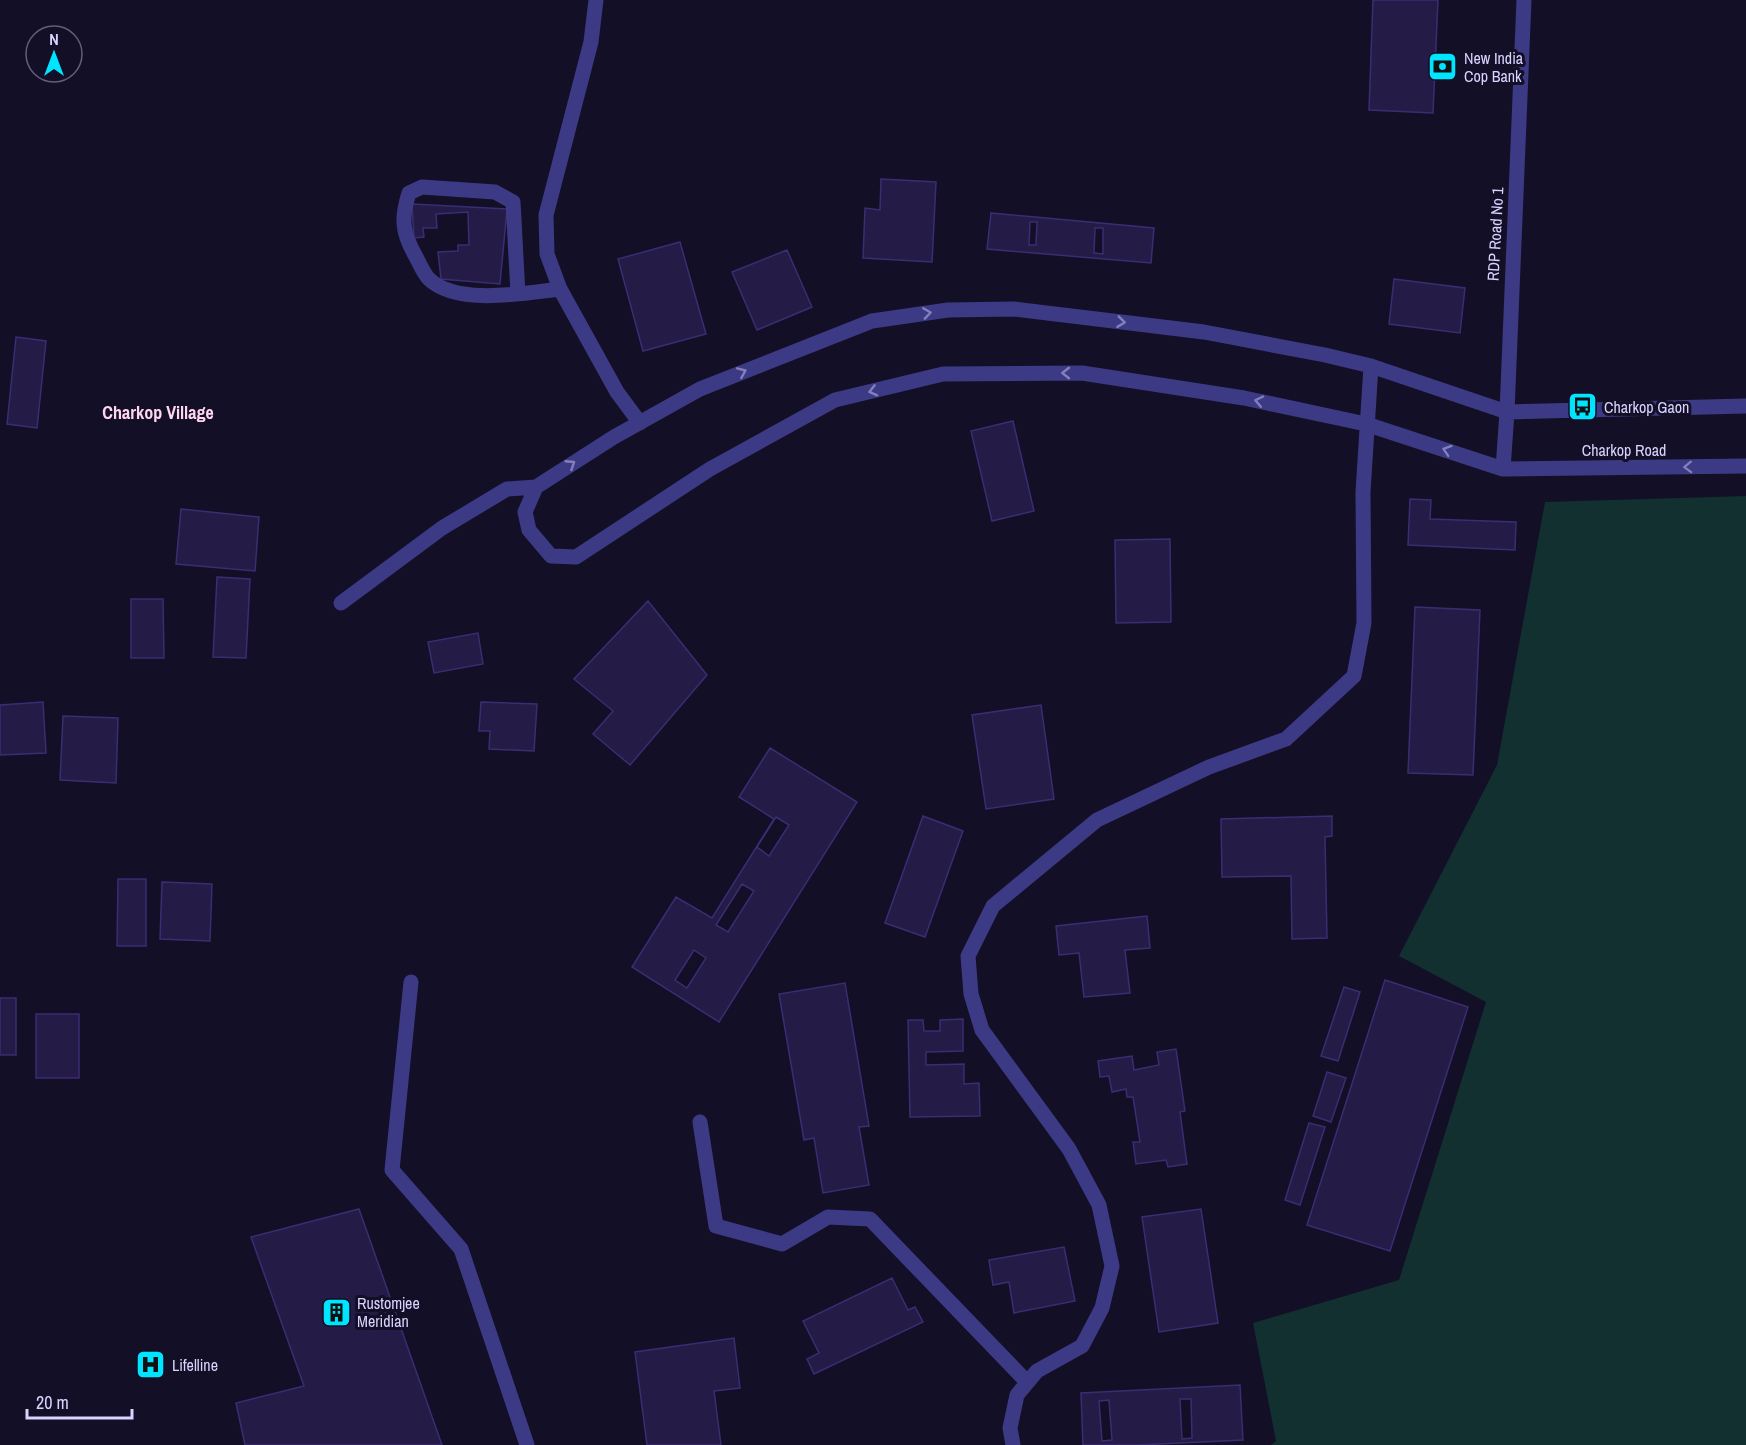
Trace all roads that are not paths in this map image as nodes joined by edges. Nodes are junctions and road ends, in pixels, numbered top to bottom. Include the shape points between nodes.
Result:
1 (596, 0) edge
2 (1524, 0) edge
3 (560, 289) junction
4 (518, 294) junction
5 (1371, 366) junction
6 (1746, 406) edge
7 (1507, 412) junction
8 (640, 423) junction
9 (1366, 424) junction
10 (1746, 466) edge
11 (1503, 469) junction
12 (536, 487) junction
13 (341, 603) dead end
14 (411, 982) dead end
15 (699, 1122) dead end
16 (1028, 1382) junction
17 (527, 1445) edge
18 (1013, 1445) edge

1 - 3 street via 591,42 546,215 547,254
2 - 7 street, RDP Road No 1
3 - 4 street
3 - 8 street via 616,392
4 - 4 street via 469,295 446,289 428,278 407,240 403,211 409,193 422,187 495,192 513,202
5 - 7 street
8 -> 5 street via 699,389 872,321 948,310 1014,309 1204,332
5 - 9 street
6 - 7 street
7 - 11 street, RDP Road No 1
12 -> 8 street
11 -> 9 street, Charkop Road
9 -> 12 street, Charkop Road via 1244,398 1082,373 944,374 835,400 710,469 576,557 551,556 529,530 525,512
9 - 16 street via 1364,623 1354,676 1286,739 1209,767 1097,820 993,906 968,956 971,994 982,1030 1069,1149 1100,1205 1112,1266 1102,1308 1082,1346 1037,1371
10 -> 11 street, Charkop Road
12 - 13 street via 507,489 442,528
14 - 17 street via 392,1170 461,1249
15 - 16 street via 716,1226 782,1244 828,1217 870,1219
16 - 18 street via 1017,1395 1010,1428

